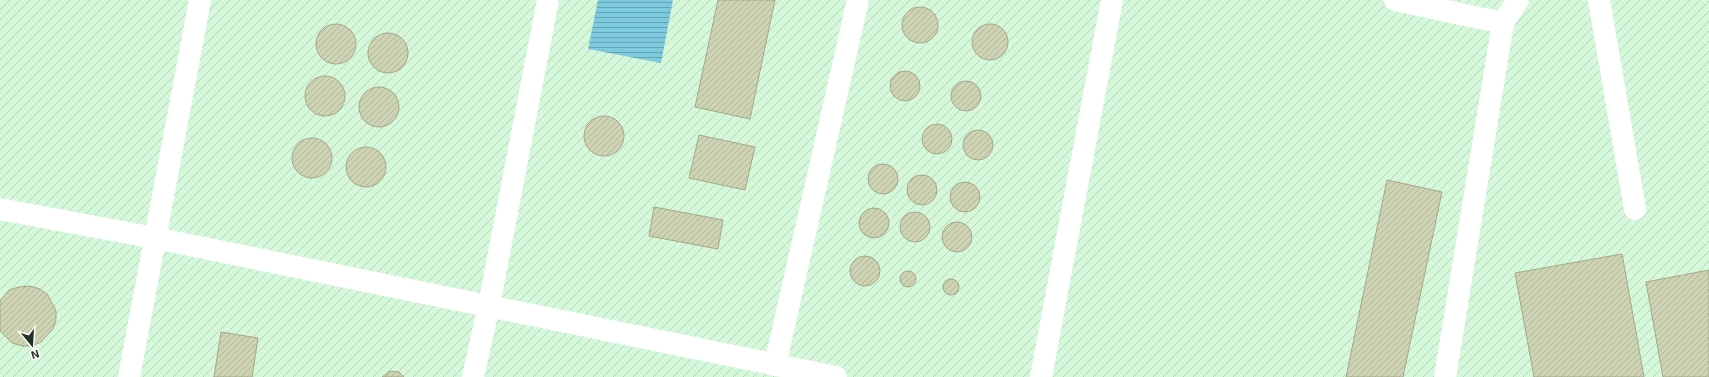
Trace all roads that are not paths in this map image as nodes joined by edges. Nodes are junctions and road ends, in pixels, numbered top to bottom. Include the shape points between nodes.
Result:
1 (200, 0) edge
2 (548, 0) edge
3 (858, 0) edge
4 (1112, 0) edge
5 (1395, 0) edge
6 (1518, 0) edge
7 (1599, 0) edge
8 (1503, 23) junction
9 (0, 209) edge
10 (1634, 210) dead end
11 (155, 238) junction
12 (489, 305) junction
13 (775, 365) junction
14 (129, 377) edge
15 (473, 377) edge
16 (836, 377) edge
17 (1041, 377) edge
18 (1445, 377) edge

1 - 11 lane
2 - 12 lane
3 - 13 lane
4 - 17 lane
5 - 8 lane
6 - 8 lane
7 - 10 lane
8 - 18 lane
9 - 11 lane
11 - 12 lane
11 - 14 lane
12 - 13 lane
12 - 15 lane
13 - 16 lane

